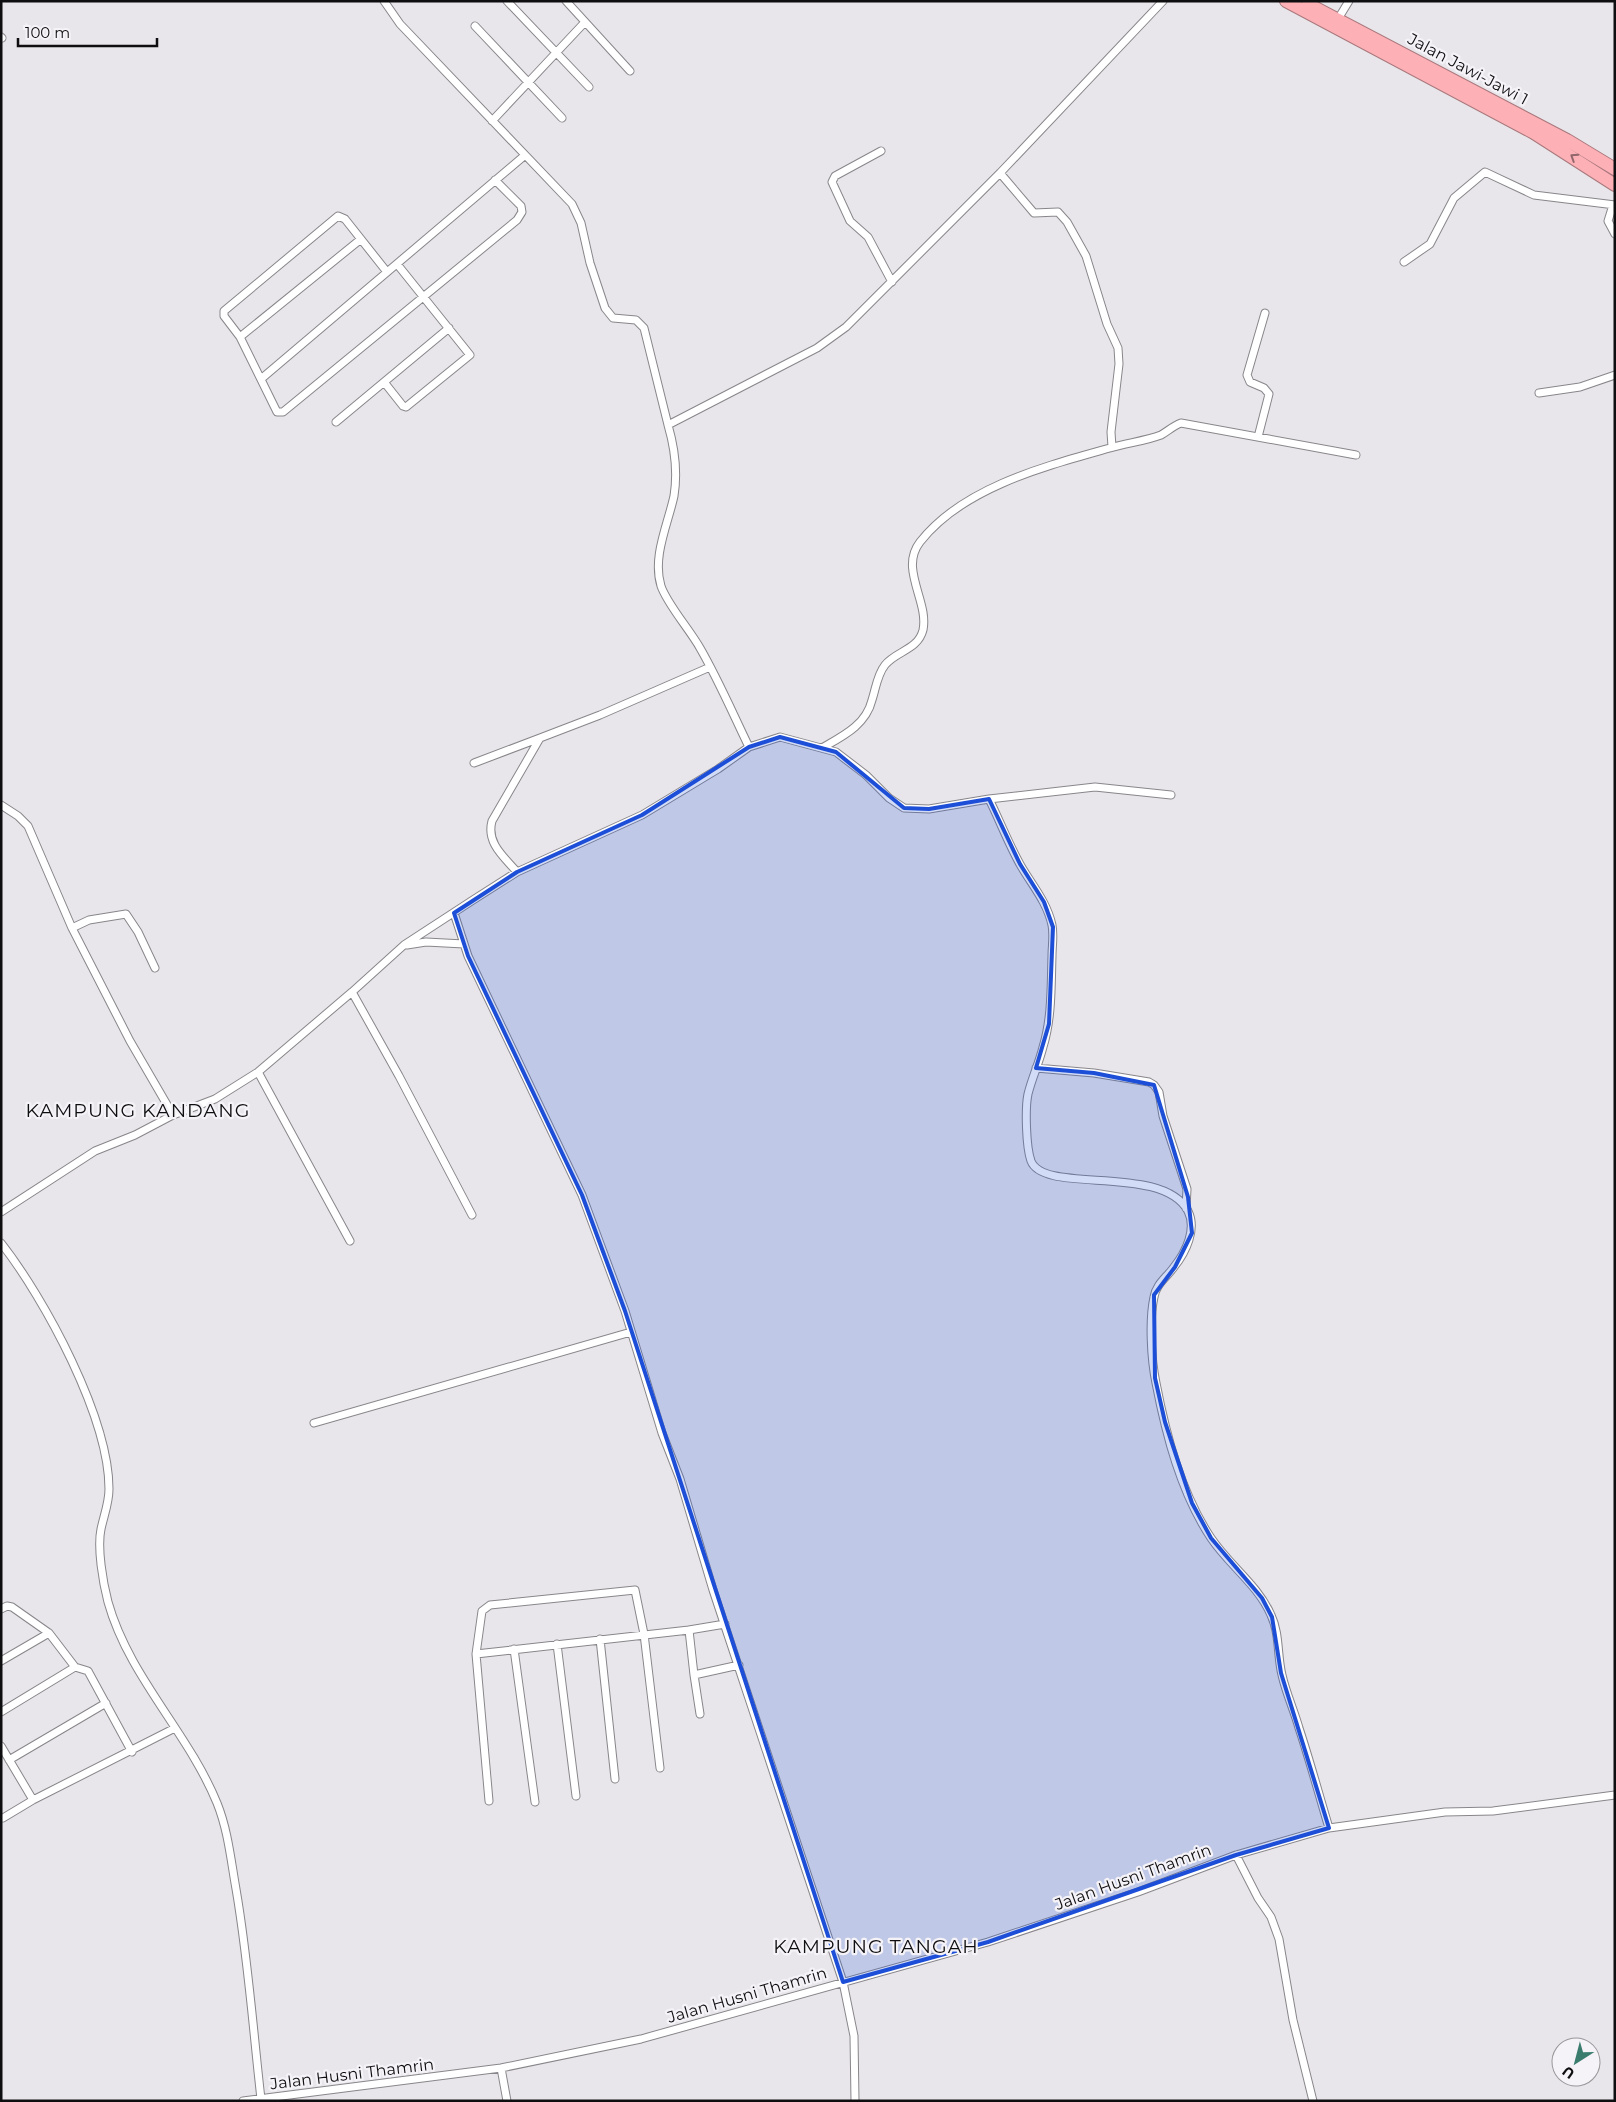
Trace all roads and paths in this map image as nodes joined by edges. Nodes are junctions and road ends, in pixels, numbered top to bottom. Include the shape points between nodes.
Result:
1 (384, 1) edge
2 (507, 1) edge
3 (566, 1) edge
4 (1163, 1) edge
5 (1286, 1) edge
6 (1304, 1) edge
7 (1349, 1) edge
8 (1338, 19) junction
9 (585, 22) junction
10 (475, 26) dead end
11 (1371, 41) junction
12 (555, 52) junction
13 (630, 71) dead end
14 (527, 83) junction
15 (589, 87) dead end
16 (562, 118) dead end
17 (492, 121) junction
18 (881, 151) dead end
19 (524, 156) junction
20 (1615, 168) edge
21 (1000, 173) junction
22 (495, 180) junction
23 (1615, 185) edge
24 (1614, 205) edge
25 (1615, 234) edge
26 (361, 239) junction
27 (1404, 262) dead end
28 (397, 264) junction
29 (387, 272) junction
30 (892, 282) junction
31 (424, 297) junction
32 (1265, 313) dead end
33 (449, 328) junction
34 (240, 337) junction
35 (1615, 375) edge
36 (261, 379) junction
37 (384, 382) junction
38 (1539, 393) dead end
39 (336, 422) dead end
40 (668, 425) junction
41 (1258, 437) junction
42 (1112, 447) junction
43 (1356, 455) dead end
44 (710, 667) junction
45 (540, 738) junction
46 (749, 747) junction
47 (822, 748) junction
48 (474, 763) dead end
49 (1171, 795) dead end
50 (989, 799) junction
51 (1, 805) edge
52 (518, 872) junction
53 (454, 913) junction
54 (72, 928) junction
55 (464, 944) junction
56 (404, 945) junction
57 (155, 968) dead end
58 (352, 992) junction
59 (1036, 1068) junction
60 (258, 1072) junction
61 (173, 1115) junction
62 (1186, 1208) junction
63 (1, 1212) edge
64 (472, 1215) dead end
65 (350, 1241) dead end
66 (1, 1244) edge
67 (631, 1332) junction
68 (314, 1423) dead end
69 (1, 1609) edge
70 (725, 1624) junction
71 (690, 1630) junction
72 (49, 1633) junction
73 (644, 1634) junction
74 (600, 1639) junction
75 (558, 1644) junction
76 (514, 1649) junction
77 (476, 1654) junction
78 (1, 1661) edge
79 (739, 1665) junction
80 (76, 1667) junction
81 (694, 1675) junction
82 (106, 1702) junction
83 (1, 1712) edge
84 (700, 1714) dead end
85 (175, 1728) junction
86 (1, 1746) edge
87 (132, 1752) junction
88 (9, 1760) junction
89 (660, 1768) dead end
90 (616, 1779) dead end
91 (1615, 1794) edge
92 (576, 1796) dead end
93 (32, 1800) junction
94 (489, 1801) dead end
95 (535, 1802) dead end
96 (3, 1818) dead end
97 (1329, 1828) junction
98 (1236, 1855) junction
99 (842, 1982) junction
100 (501, 2068) junction
101 (261, 2099) junction
102 (243, 2101) edge
103 (507, 2101) edge
104 (855, 2101) edge
105 (1313, 2101) edge

1 - 17 street via 400,24
2 - 12 street
3 - 9 street
4 - 21 street
5 - 11 highway
6 - 8 highway, Jalan Jawi-Jawi 1
7 - 8 street
8 - 11 highway, Jalan Jawi-Jawi 1
9 - 12 street
9 - 13 street
10 - 14 street
11 - 20 highway, Jalan Jawi-Jawi 1 via 1567,140
23 -> 11 highway via 1534,133
12 - 14 street
12 - 15 street
14 - 16 street
14 - 17 street
17 - 19 street
18 - 30 street via 835,176 832,182 850,221 868,238
19 - 22 street
19 - 40 street via 578,212 594,278 608,314 618,320 636,320 644,328
21 - 30 street
21 - 42 street via 1034,212 1052,211 1062,216 1086,256 1119,356
22 - 28 street
22 - 31 street via 522,212 517,220
24 - 25 street via 1608,221
24 - 27 street via 1534,195 1485,172 1454,198 1430,244
26 - 29 street
26 - 34 street
26 - 34 street via 342,217 335,217 224,311 224,316
28 - 29 street
28 - 31 street
29 - 36 street
30 - 40 street via 846,327 817,348
31 - 33 street
31 - 36 street via 282,412 276,410
32 - 41 street via 1247,378 1269,394
33 - 37 street
33 - 37 street via 469,357 406,407
34 - 36 street
35 - 38 street via 1580,388
37 - 39 street
40 - 44 street via 676,469 674,495 662,542 661,586
41 - 42 street via 1180,423 1162,434
41 - 43 street
42 - 47 street via 1036,469 1002,483 938,524 920,543 912,560 923,621 919,639 883,667 863,720 852,731
44 - 45 street
44 - 46 street
45 - 48 street
45 - 52 street via 490,828 493,843
46 - 47 street via 780,737
46 - 52 street via 642,815
47 - 50 street via 836,752 904,808 929,809
49 - 50 street via 1095,787
50 - 59 street via 1020,864 1044,902 1052,927 1048,1024
51 - 54 street via 28,826
52 - 53 street
53 - 55 street
53 - 56 street
54 - 57 street via 89,920 126,914
54 - 61 street
55 - 56 street via 426,942
55 - 67 street via 582,1195
56 - 58 street
58 - 60 street
58 - 64 street
59 - 62 street via 1094,1073 1154,1085 1159,1092 1163,1116 1188,1189
59 - 62 street via 1027,1098 1032,1163 1042,1172 1062,1178 1149,1186 1175,1197
60 - 61 street via 215,1099
60 - 65 street
61 - 63 street via 95,1151
62 - 97 street via 1193,1224 1192,1233 1175,1267 1160,1282 1154,1295 1152,1337 1155,1378 1163,1413 1176,1463 1192,1503 1211,1538 1262,1598 1272,1617 1278,1638 1281,1673
66 - 85 street via 15,1260 44,1308 96,1421 108,1470 107,1508 101,1531 102,1574 108,1603 131,1659
67 - 68 street
67 - 70 street
69 - 72 street via 14,1608
70 - 71 street
70 - 79 street
71 - 73 street
71 - 81 street
72 - 78 street
72 - 80 street
73 - 74 street
73 - 77 street via 638,1593 634,1590 490,1605 482,1611
73 - 89 street
74 - 75 street
74 - 90 street
75 - 76 street
75 - 92 street
76 - 77 street
76 - 95 street
77 - 94 street
79 - 81 street
79 - 99 street
80 - 82 street via 88,1671
80 - 83 street
81 - 84 street
82 - 87 street
82 - 88 street
85 - 87 street
85 - 101 street via 198,1764 223,1823 241,1916
86 - 88 street
87 - 93 street
88 - 93 street
91 - 97 street, Jalan Husni Thamrin
93 - 96 street
97 - 98 street, Jalan Husni Thamrin
98 - 99 street, Jalan Husni Thamrin via 988,1942
98 - 105 street via 1271,1916 1279,1939 1293,2020
99 - 100 street, Jalan Husni Thamrin via 641,2039
99 - 104 street via 854,2036
100 - 101 street, Jalan Husni Thamrin
100 - 103 street
101 - 102 street, Jalan Husni Thamrin

